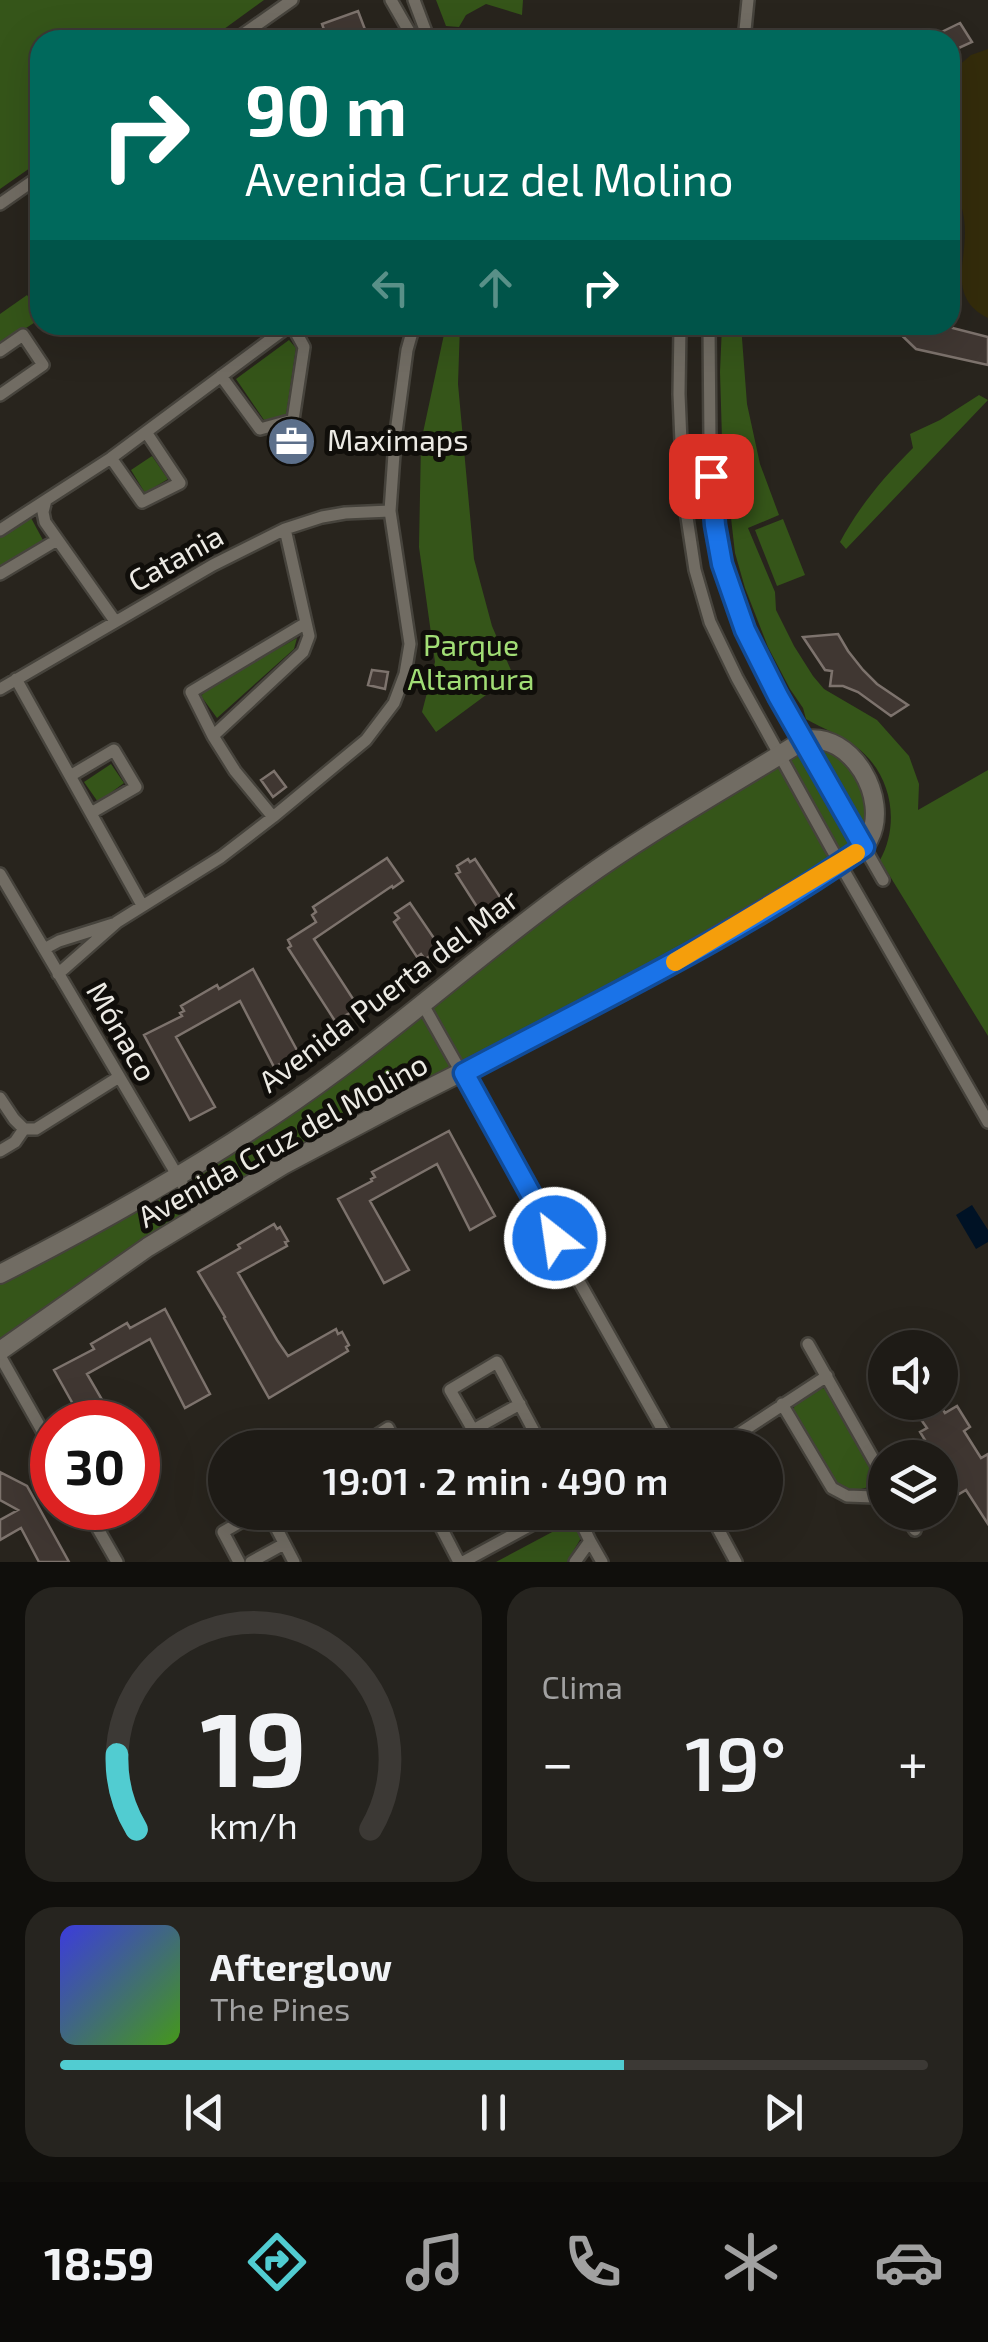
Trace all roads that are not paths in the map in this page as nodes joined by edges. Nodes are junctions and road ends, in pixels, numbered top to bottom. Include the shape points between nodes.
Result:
1 (292, 0) edge
2 (391, 0) edge
3 (414, 0) edge
4 (748, 0) edge
5 (249, 30) edge
6 (408, 30) edge
7 (426, 30) edge
8 (745, 30) edge
9 (30, 183) edge
10 (0, 204) edge
11 (276, 335) edge
12 (296, 335) edge
13 (411, 335) edge
14 (680, 335) edge
15 (709, 335) edge
16 (0, 352) edge
17 (220, 376) junction
18 (0, 395) edge
19 (146, 432) junction
20 (111, 458) junction
21 (46, 500) junction
22 (390, 511) junction
23 (715, 525) junction
24 (688, 527) junction
25 (284, 529) junction
26 (0, 530) edge
27 (58, 540) junction
28 (0, 574) edge
29 (116, 621) junction
30 (306, 623) junction
31 (16, 680) junction
32 (0, 689) edge
33 (214, 736) junction
34 (804, 740) junction
35 (780, 755) junction
36 (70, 776) junction
37 (91, 813) junction
38 (274, 816) junction
39 (864, 847) junction
40 (840, 864) junction
41 (0, 874) edge
42 (883, 880) dead end
43 (142, 905) junction
44 (117, 922) junction
45 (44, 948) junction
46 (58, 974) junction
47 (422, 1003) junction
48 (464, 1073) junction
49 (119, 1077) junction
50 (0, 1098) edge
51 (988, 1122) edge
52 (24, 1129) junction
53 (0, 1151) edge
54 (177, 1176) junction
55 (200, 1214) junction
56 (0, 1274) edge
57 (808, 1344) dead end
58 (0, 1353) edge
59 (827, 1376) junction
60 (520, 1404) junction
61 (782, 1404) junction
62 (30, 1408) edge
63 (534, 1430) edge
64 (663, 1430) edge
65 (744, 1430) edge
66 (868, 1452) edge
67 (868, 1497) edge
68 (98, 1530) edge
69 (226, 1530) edge
70 (277, 1530) edge
71 (443, 1530) edge
72 (521, 1530) edge
73 (585, 1530) edge
74 (719, 1530) edge
75 (590, 1541) junction
76 (284, 1544) junction
77 (116, 1562) edge
78 (239, 1562) edge
79 (250, 1562) edge
80 (294, 1562) edge
81 (461, 1562) edge
82 (575, 1562) edge
83 (602, 1562) edge
84 (736, 1562) edge

1 - 5 street
2 - 6 street
3 - 7 street
4 - 8 street
9 - 10 street
11 - 17 street
12 - 17 street via 304,347 292,420 260,429
13 - 22 street
14 - 24 street
15 - 23 street
16 - 18 street via 23,335 43,365
17 - 19 street
19 - 20 street
19 - 20 street via 180,483 142,502
20 - 21 street
21 - 26 street
21 - 27 street via 45,522
22 - 25 street, Catania via 344,512
22 - 38 street via 410,644 400,689 366,740
23 - 24 street
23 - 34 street via 745,630
24 - 35 street via 710,622
25 - 29 street, Catania
25 - 30 street
27 - 28 street
27 - 29 street
29 - 31 street, Catania
30 - 33 street via 303,652
30 - 33 street via 191,692
31 - 32 street, Catania
31 - 36 street
33 - 38 street
34 - 35 street, Avenida Puerta del Mar
34 - 39 street
34 - 39 street via 834,744 867,778 875,813
35 - 40 street
35 - 47 street, Avenida Puerta del Mar via 605,863
36 - 37 street
36 - 37 street via 114,750 136,786
37 - 43 street
38 - 43 street
39 - 40 street, Avenida Cruz del Molino
39 - 42 street
40 - 48 street, Avenida Cruz del Molino via 654,974
40 - 51 street
41 - 45 street, Mónaco
43 - 44 street
44 - 45 street
44 - 46 street
45 - 46 street, Mónaco
46 - 49 street, Mónaco
47 - 48 street
47 - 54 street, Avenida Puerta del Mar via 308,1091
48 - 55 street, Avenida Cruz del Molino
48 - 64 street
49 - 52 street via 36,1129
49 - 54 street, Mónaco
50 - 52 street
52 - 53 street
54 - 55 street, Mónaco
54 - 56 street, Avenida Puerta del Mar
55 - 58 street, Avenida Cruz del Molino
57 - 59 street
58 - 62 street
59 - 61 street
59 - 66 street
60 - 60 street via 497,1362 450,1390 473,1430
60 - 63 street
61 - 65 street
61 - 67 street via 832,1488
68 - 77 street
69 - 78 street
70 - 76 street
71 - 81 street
72 - 81 street
73 - 75 street
74 - 84 street
75 - 82 street
75 - 83 street
76 - 79 street
76 - 80 street

